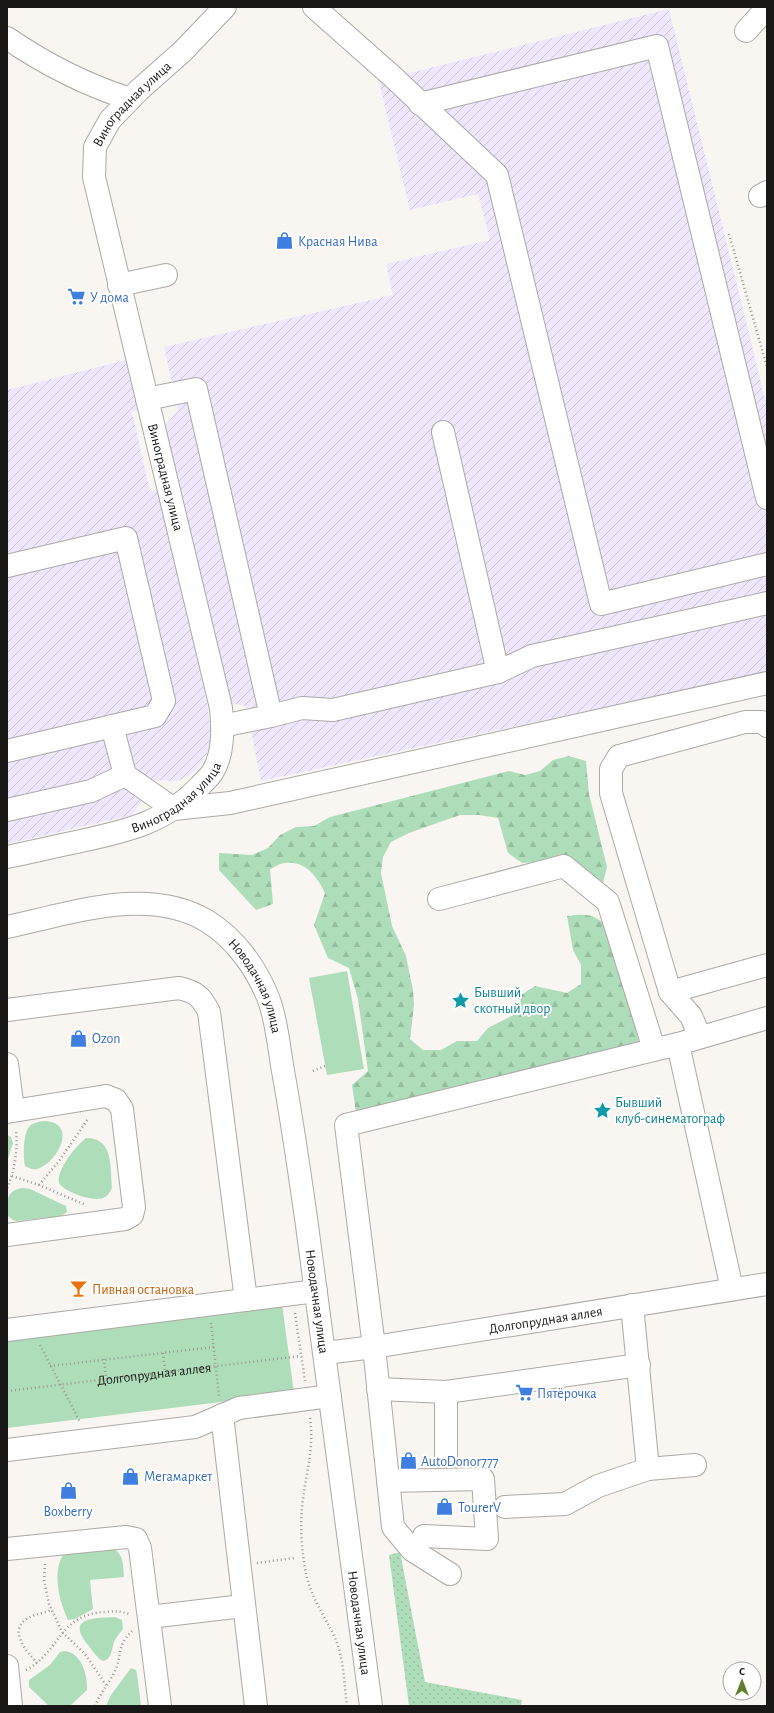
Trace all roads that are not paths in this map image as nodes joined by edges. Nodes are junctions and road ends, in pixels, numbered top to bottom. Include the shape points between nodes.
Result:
1 (226, 7) edge
2 (314, 7) edge
3 (767, 8) edge
4 (746, 31) dead end
5 (7, 38) edge
6 (130, 99) junction
7 (420, 104) junction
8 (166, 275) dead end
9 (119, 285) junction
10 (147, 399) junction
11 (443, 432) dead end
12 (767, 498) edge
13 (767, 564) edge
14 (7, 566) edge
15 (767, 603) edge
16 (498, 672) junction
17 (767, 683) edge
18 (271, 716) junction
19 (112, 726) junction
20 (222, 726) junction
21 (767, 726) edge
22 (7, 751) edge
23 (126, 774) junction
24 (174, 809) junction
25 (7, 810) edge
26 (7, 857) edge
27 (439, 899) dead end
28 (7, 927) edge
29 (767, 965) edge
30 (670, 992) junction
31 (7, 1010) edge
32 (767, 1018) edge
33 (700, 1037) junction
34 (678, 1044) junction
35 (654, 1049) junction
36 (7, 1064) edge
37 (10, 1111) edge
38 (7, 1235) edge
39 (767, 1284) edge
40 (732, 1289) junction
41 (316, 1291) junction
42 (246, 1300) junction
43 (632, 1305) junction
44 (7, 1330) edge
45 (374, 1347) junction
46 (325, 1353) junction
47 (639, 1365) junction
48 (378, 1389) junction
49 (446, 1392) junction
50 (330, 1396) junction
51 (221, 1409) junction
52 (7, 1450) edge
53 (446, 1456) dead end
54 (695, 1465) dead end
55 (648, 1469) junction
56 (388, 1482) junction
57 (505, 1506) dead end
58 (424, 1536) dead end
59 (7, 1549) edge
60 (450, 1574) dead end
61 (243, 1606) junction
62 (144, 1617) junction
63 (7, 1670) edge
64 (12, 1706) edge
65 (160, 1706) edge
66 (256, 1706) edge
67 (371, 1706) edge

1 - 6 street, Виноградная улица via 183,51
2 - 7 street
3 - 4 street
5 - 6 street via 36,58 79,80
6 - 9 street, Виноградная улица via 110,120 95,147 94,177
7 - 12 street via 657,46
7 - 13 street via 497,175 601,604
8 - 9 street
9 - 10 street, Виноградная улица
10 - 18 street via 196,388
10 - 20 street, Виноградная улица via 221,708
11 - 16 street
14 - 19 street via 126,538 164,701 155,716
15 - 16 street via 532,656
16 - 18 street via 333,710 302,708
17 - 24 street via 230,803
18 - 20 street
19 - 22 street
19 - 23 street
20 - 24 street, Виноградная улица via 221,751 212,772
21 - 30 street via 762,722 745,722 619,756 611,769 611,793
23 - 24 street
23 - 25 street via 91,791
24 - 26 street, Виноградная улица via 121,832
27 - 35 street via 564,866 608,902
28 - 41 street, Новодачная улица via 102,907 134,903 162,905 185,911 207,921 246,956 261,980 270,1004 294,1132
29 - 30 street
30 - 33 street via 691,1016
31 - 42 street via 179,988 192,991 203,999 209,1012
32 - 33 street
33 - 34 street
34 - 35 street
34 - 40 street
35 - 45 street via 346,1125
36 - 37 street
37 - 38 street via 106,1096 116,1100 122,1109 134,1207 132,1215 125,1219
39 - 40 street, Долгопрудная аллея
40 - 43 street, Долгопрудная аллея
41 - 42 street
41 - 46 street, Новодачная улица
42 - 44 street
43 - 45 street, Долгопрудная аллея
43 - 47 street
45 - 46 street, Долгопрудная аллея
45 - 48 street
46 - 50 street, Новодачная улица
47 - 49 street
47 - 55 street
48 - 49 street
48 - 56 street
49 - 53 street
50 - 51 street
50 - 67 street, Новодачная улица
51 - 52 street via 195,1427
51 - 61 street
54 - 55 street
55 - 57 street via 598,1486 565,1504
56 - 58 street via 483,1479 486,1539
56 - 60 street via 393,1526 412,1550
59 - 62 street via 126,1537 136,1539 140,1548
61 - 62 street
61 - 66 street
62 - 65 street
63 - 64 street

